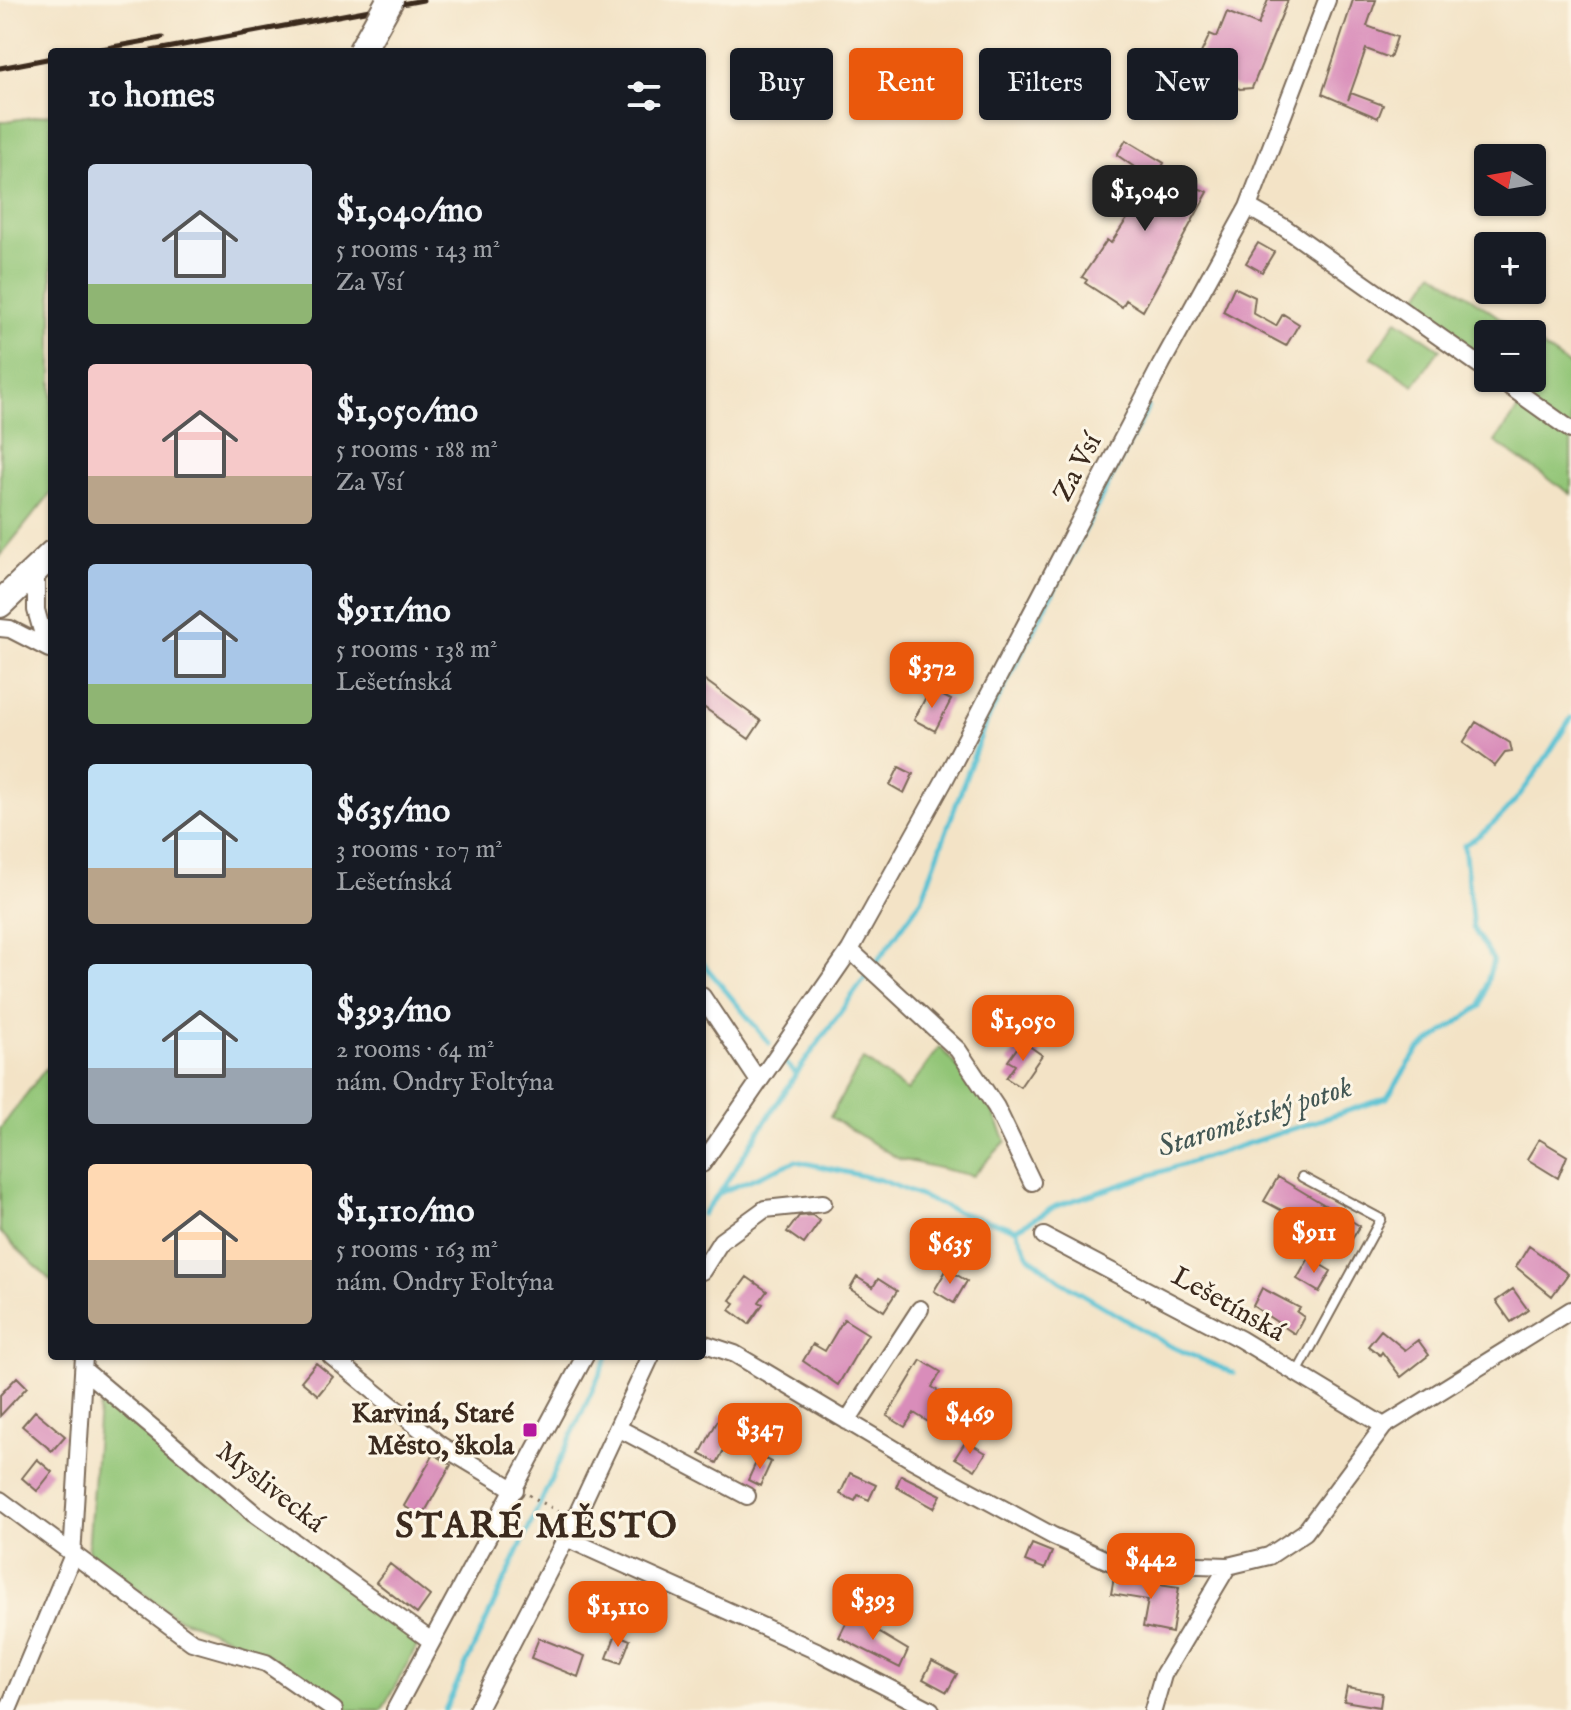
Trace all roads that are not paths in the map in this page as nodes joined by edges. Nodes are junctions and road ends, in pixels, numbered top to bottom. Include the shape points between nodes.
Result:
1 (390, 0) edge
2 (1327, 0) edge
3 (363, 48) edge
4 (1248, 207) junction
5 (1474, 361) edge
6 (1518, 392) edge
7 (1571, 430) edge
8 (44, 562) edge
9 (0, 604) edge
10 (0, 628) edge
11 (48, 646) edge
12 (48, 649) edge
13 (850, 950) junction
14 (706, 1002) edge
15 (758, 1080) junction
16 (706, 1158) edge
17 (1302, 1177) dead end
18 (1032, 1182) dead end
19 (823, 1203) dead end
20 (1044, 1236) dead end
21 (706, 1265) edge
22 (920, 1309) dead end
23 (1571, 1310) edge
24 (706, 1344) edge
25 (336, 1360) edge
26 (583, 1360) edge
27 (649, 1360) edge
28 (84, 1363) edge
29 (1296, 1373) junction
30 (847, 1421) junction
31 (1384, 1426) junction
32 (618, 1428) junction
33 (515, 1490) junction
34 (747, 1496) dead end
35 (0, 1500) edge
36 (566, 1538) junction
37 (72, 1557) junction
38 (1228, 1566) junction
39 (430, 1640) junction
40 (8, 1710) edge
41 (334, 1710) edge
42 (395, 1710) edge
43 (477, 1710) edge
44 (931, 1710) edge
45 (1153, 1710) edge

1 - 3 main road, bridge
2 - 4 street, Za Vsí
4 - 5 street
4 - 13 street, Za Vsí
6 - 7 street
8 - 9 main road
8 - 11 street via 36,610
10 - 12 street
13 - 15 street, Za Vsí
13 - 18 street via 958,1050 996,1107
14 - 15 street
15 - 16 street, Za Vsí
17 - 29 lane via 1381,1219
19 - 21 street via 765,1209 721,1241
20 - 29 street, Lešetínská
22 - 30 street
23 - 31 street
24 - 30 street via 735,1354
25 - 33 street via 440,1445
26 - 33 street
27 - 32 street
28 - 37 street, Myslivecká
28 - 39 street, Myslivecká via 254,1513
29 - 31 street, Lešetínská
30 - 38 street via 1053,1536 1111,1562
31 - 38 street via 1305,1532 1269,1556
32 - 34 street
32 - 36 street
33 - 39 street
35 - 37 street
36 - 43 street
36 - 44 street via 819,1652
37 - 40 street, Myslivecká
37 - 41 street via 192,1642 266,1663
38 - 45 street via 1163,1675
39 - 42 street

